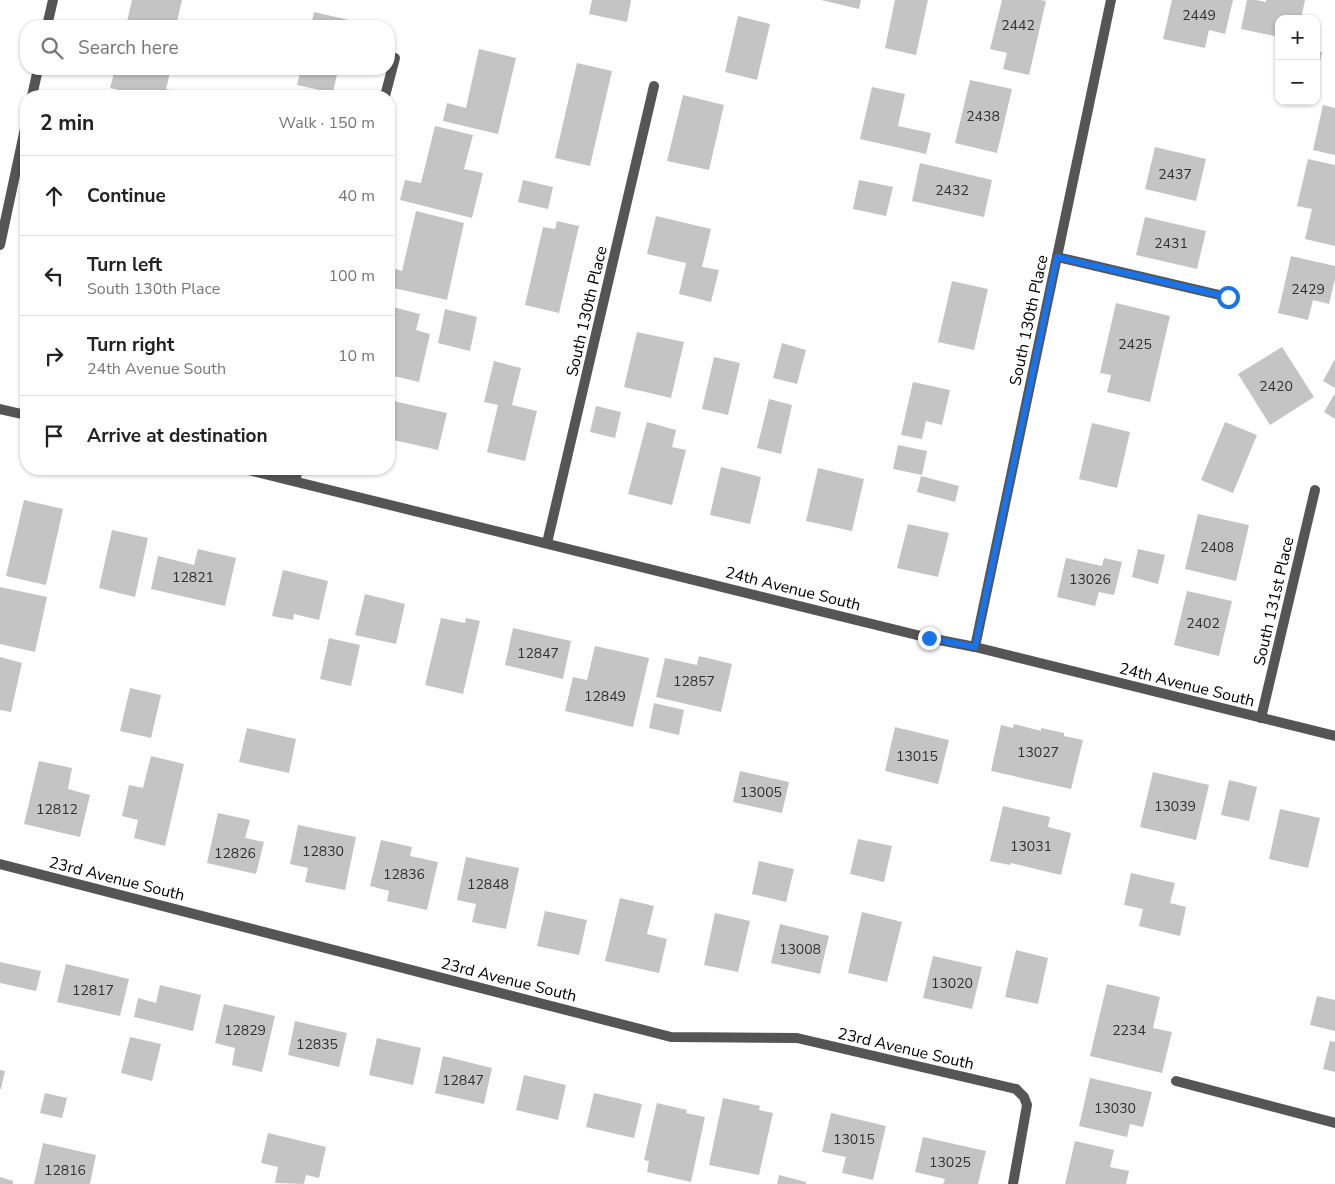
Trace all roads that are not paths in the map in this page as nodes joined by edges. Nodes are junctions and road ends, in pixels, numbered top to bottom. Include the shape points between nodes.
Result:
1 (53, 0) edge
2 (1111, 0) edge
3 (48, 20) edge
4 (37, 75) edge
5 (390, 75) edge
6 (654, 86) dead end
7 (33, 90) edge
8 (387, 90) edge
9 (20, 152) edge
10 (0, 246) edge
11 (1057, 257) junction
12 (1228, 297) dead end
13 (0, 409) edge
14 (20, 414) edge
15 (270, 475) edge
16 (296, 475) edge
17 (295, 481) junction
18 (1315, 490) dead end
19 (547, 543) junction
20 (975, 647) junction
21 (1261, 718) junction
22 (1335, 736) edge
23 (0, 864) edge
24 (1176, 1081) dead end
25 (1335, 1123) edge
26 (1013, 1184) edge

1 - 3 street
2 - 11 street, South 130th Place
4 - 7 street
5 - 8 street
6 - 19 street, South 130th Place
9 - 10 street
11 - 12 street
11 - 20 street, South 130th Place
13 - 14 street
15 - 17 street, 24th Avenue South
16 - 17 street
17 - 19 street, 24th Avenue South
18 - 21 street, South 131st Place
19 - 20 street, 24th Avenue South
20 - 21 street, 24th Avenue South
21 - 22 street, 24th Avenue South
23 - 26 street, 23rd Avenue South via 671,1037 797,1038 1016,1089 1027,1105
24 - 25 street

